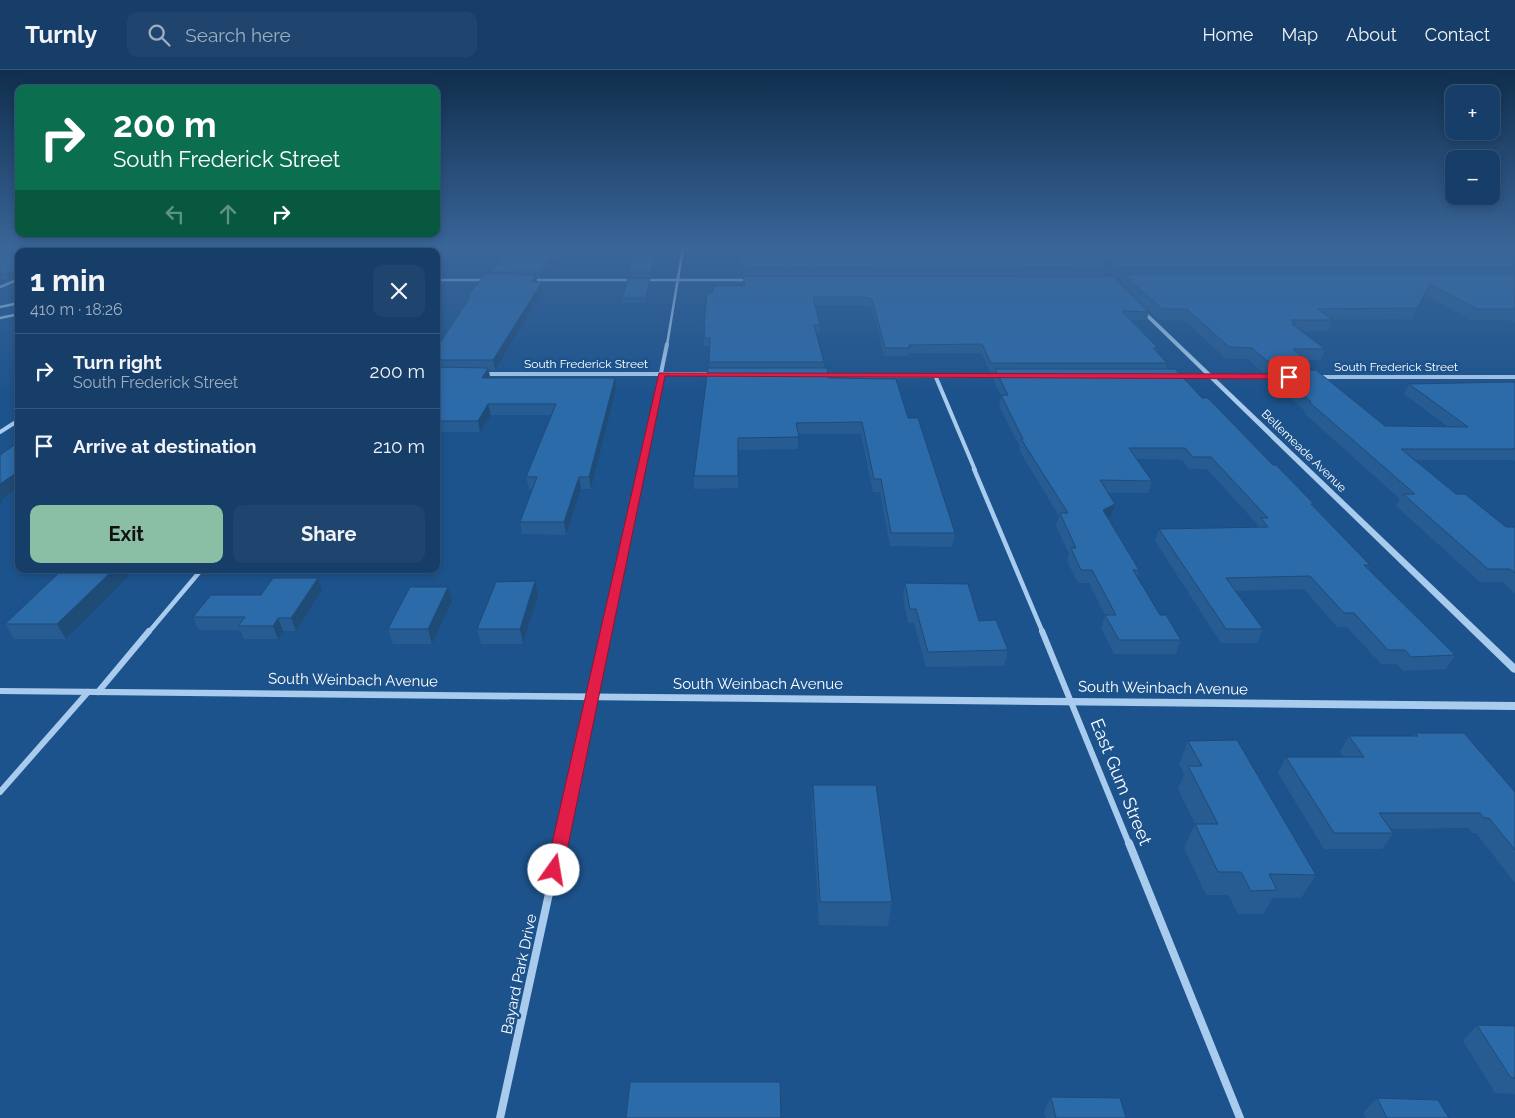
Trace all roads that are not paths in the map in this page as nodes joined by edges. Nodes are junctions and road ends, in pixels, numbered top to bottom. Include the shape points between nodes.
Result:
1 (675, 297) edge
2 (15, 304) edge
3 (1136, 305) edge
4 (0, 307) edge
5 (15, 315) edge
6 (0, 318) edge
7 (480, 374) edge
8 (662, 374) junction
9 (719, 374) edge
10 (816, 375) edge
11 (935, 375) junction
12 (1003, 376) edge
13 (1170, 376) edge
14 (1210, 376) junction
15 (1289, 377) edge
16 (1309, 377) edge
17 (1515, 377) edge
18 (15, 423) edge
19 (0, 432) edge
20 (198, 573) edge
21 (1515, 670) edge
22 (0, 691) edge
23 (93, 692) junction
24 (593, 698) junction
25 (1072, 702) junction
26 (1515, 706) edge
27 (0, 792) edge
28 (500, 1118) edge
29 (1240, 1118) edge

1 - 8 street, Bayard Park Drive
2 - 4 street
3 - 14 street, Bellemeade Avenue
5 - 6 street
7 - 8 street, South Frederick Street
8 - 9 street, South Frederick Street
8 - 24 street, Bayard Park Drive
10 - 11 street
11 - 12 street
11 - 25 street, East Gum Street
13 - 14 street
14 - 15 street
14 - 21 street, Bellemeade Avenue
16 - 17 street, South Frederick Street
18 - 19 street
20 - 23 street
22 - 23 street, South Weinbach Avenue
23 - 24 street, South Weinbach Avenue
23 - 27 street
24 - 25 street, South Weinbach Avenue
24 - 28 street, Bayard Park Drive
25 - 26 street, South Weinbach Avenue
25 - 29 street, East Gum Street

